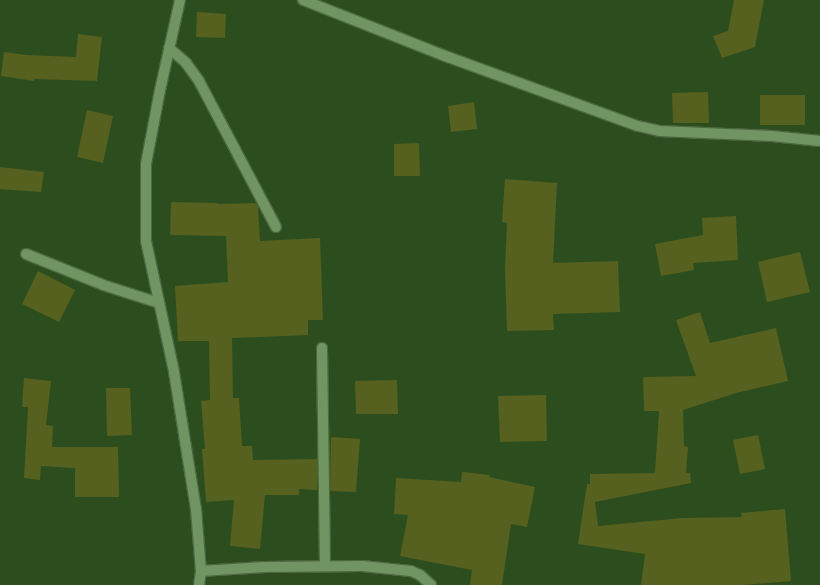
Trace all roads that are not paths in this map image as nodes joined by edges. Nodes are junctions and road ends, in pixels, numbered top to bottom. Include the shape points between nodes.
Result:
1 (180, 0) edge
2 (303, 0) edge
3 (169, 48) junction
4 (820, 141) edge
5 (276, 227) dead end
6 (26, 254) dead end
7 (159, 303) junction
8 (322, 348) dead end
9 (325, 565) junction
10 (200, 571) junction
11 (199, 585) edge
12 (431, 585) edge

1 - 3 street
2 - 4 street via 448,57 638,126 659,131 772,136
3 - 5 street via 199,81
3 - 7 street via 146,164 146,241
6 - 7 street via 103,285
7 - 10 street via 174,372 196,509
8 - 9 street
9 - 10 street
9 - 12 street via 411,571
10 - 11 street

